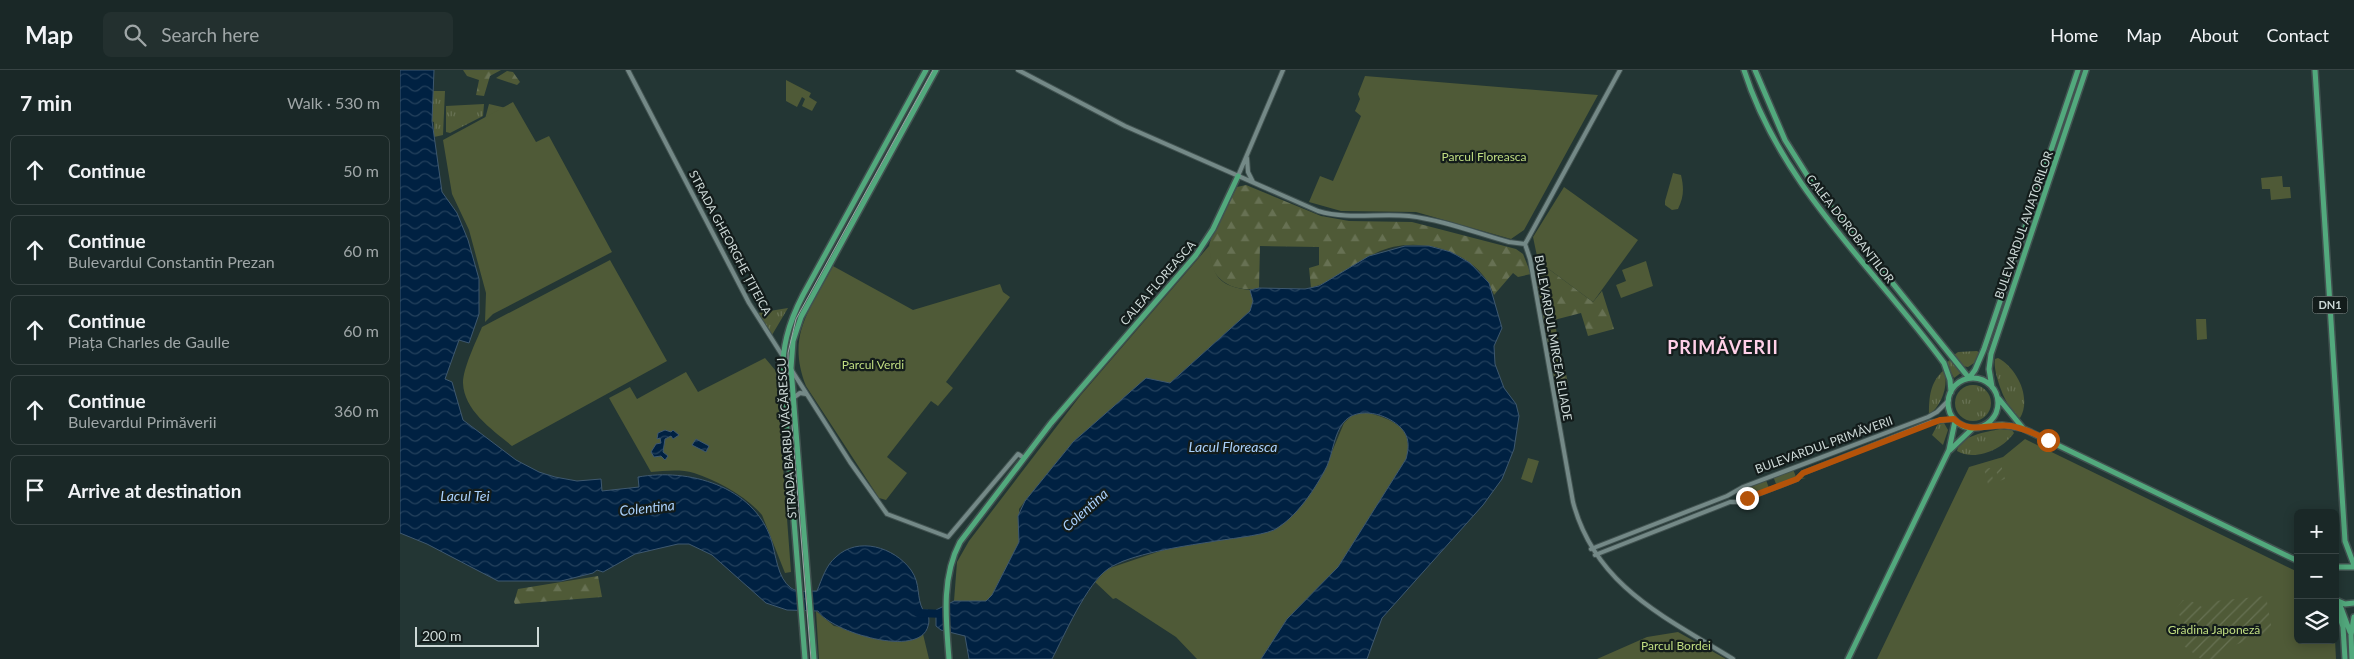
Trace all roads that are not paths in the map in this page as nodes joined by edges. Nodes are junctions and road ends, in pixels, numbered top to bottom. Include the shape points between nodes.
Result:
1 (628, 70) edge
2 (926, 70) edge
3 (936, 70) edge
4 (1018, 70) edge
5 (1283, 70) edge
6 (1620, 70) edge
7 (1744, 70) edge
8 (1755, 70) edge
9 (2078, 70) edge
10 (2086, 70) edge
11 (2315, 70) edge
12 (1247, 156) junction
13 (1238, 176) junction
14 (1254, 183) junction
15 (1524, 244) junction
16 (782, 355) junction
17 (791, 368) junction
18 (1969, 378) junction
19 (1992, 387) junction
20 (1951, 392) junction
21 (806, 394) junction
22 (793, 398) junction
23 (1998, 398) junction
24 (1949, 400) junction
25 (1955, 420) junction
26 (1985, 426) junction
27 (1973, 428) junction
28 (2022, 428) junction
29 (1949, 450) junction
30 (1015, 459) junction
31 (1023, 460) junction
32 (2346, 545) junction
33 (1591, 549) junction
34 (2354, 553) edge
35 (1595, 555) junction
36 (2294, 559) edge
37 (2354, 566) edge
38 (2343, 567) junction
39 (2339, 568) edge
40 (2339, 569) edge
41 (2339, 601) edge
42 (2354, 603) edge
43 (2339, 606) edge
44 (2339, 612) edge
45 (2354, 617) edge
46 (2351, 635) junction
47 (805, 659) edge
48 (814, 659) edge
49 (949, 659) edge
50 (1733, 659) edge
51 (1848, 659) edge
52 (2345, 659) edge
53 (2352, 659) edge

1 - 16 street, STRADA GHEORGHE ȚIȚEICA via 749,303
2 - 16 main road, STRADA BARBU VĂCĂRESCU via 798,304 788,325
3 - 17 main road, STRADA BARBU VĂCĂRESCU via 799,321
4 - 13 street, BULEVARDUL MIRCEA ELIADE via 1125,126
5 - 12 street, CALEA FLOREASCA
6 - 15 street
7 - 20 main road, CALEA DOROBANȚILOR via 1762,116 1792,172 1944,364
8 - 18 main road, CALEA DOROBANȚILOR via 1784,140 1812,183
9 - 18 main road, BULEVARDUL AVIATORILOR via 1984,349 1976,370
10 - 19 main road, BULEVARDUL AVIATORILOR via 1991,354
11 - 32 main road, DN1
12 - 13 street, CALEA FLOREASCA
12 - 14 street via 1248,172
13 - 14 street, BULEVARDUL MIRCEA ELIADE
13 - 31 main road, CALEA FLOREASCA via 1196,255
14 - 15 street, BULEVARDUL MIRCEA ELIADE via 1330,214 1414,217
15 - 33 street, BULEVARDUL MIRCEA ELIADE via 1530,259 1572,502
16 - 17 street, STRADA GHEORGHE ȚIȚEICA
16 - 47 main road, STRADA BARBU VĂCĂRESCU
17 - 21 street, STRADA GHEORGHE ȚIȚEICA
17 - 22 main road, STRADA BARBU VĂCĂRESCU
18 - 19 main road via 1984,381
18 - 20 main road
19 - 23 main road
20 - 24 main road
21 - 22 street via 800,393
21 - 30 street, STRADA GHEORGHE ȚIȚEICA via 883,510 890,516 945,537 950,536
22 - 48 main road, STRADA BARBU VĂCĂRESCU
23 - 26 main road via 1995,415
23 - 28 main road
24 - 25 main road
24 - 33 street, BULEVARDUL PRIMĂVERII via 1928,417 1743,486 1727,496
25 - 27 main road
25 - 29 main road
25 - 35 street, BULEVARDUL PRIMĂVERII via 1934,421 1803,473 1797,479
26 - 27 main road
26 - 28 main road
27 - 29 main road
28 - 36 main road
29 - 51 main road
30 - 31 street
30 - 31 street via 1018,454
31 - 49 main road, CALEA FLOREASCA via 954,553 947,605
32 - 34 main road
32 - 37 main road, DN1
33 - 35 street, BULEVARDUL MIRCEA ELIADE
35 - 50 street, BULEVARDUL MIRCEA ELIADE via 1635,597
37 - 38 main road, DN1
38 - 39 main road, DN1
38 - 40 main road, DN1
41 - 42 main road
43 - 46 main road
44 - 52 main road
45 - 46 main road
46 - 53 main road

